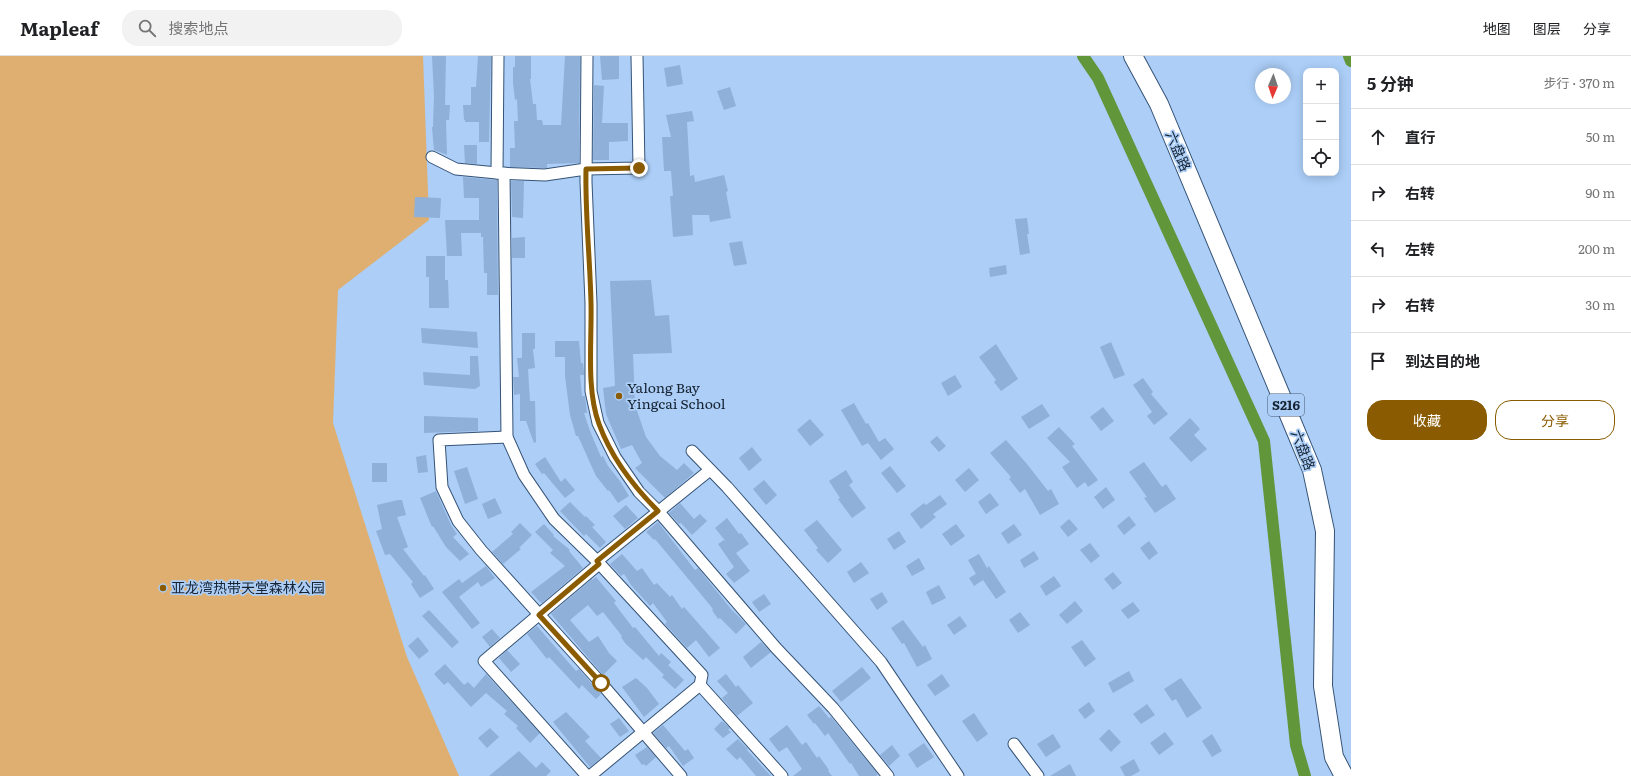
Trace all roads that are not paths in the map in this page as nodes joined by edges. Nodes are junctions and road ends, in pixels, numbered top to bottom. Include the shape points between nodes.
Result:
1 (498, 56) edge
2 (587, 56) edge
3 (637, 56) edge
4 (1133, 56) edge
5 (432, 157) dead end
6 (586, 169) junction
7 (500, 173) junction
8 (507, 437) junction
9 (692, 451) dead end
10 (710, 470) junction
11 (658, 511) junction
12 (598, 563) junction
13 (539, 615) junction
14 (700, 685) junction
15 (643, 731) junction
16 (1014, 744) dead end
17 (588, 776) edge
18 (682, 776) edge
19 (782, 776) edge
20 (888, 776) edge
21 (958, 776) edge
22 (1038, 776) edge
23 (1344, 776) edge

1 - 7 street
2 - 6 street
3 - 6 street via 639,168
4 - 23 main road, 六盘路 / S216 via 1159,104 1312,470 1325,531 1323,686 1334,757
5 - 7 street via 456,169
6 - 7 street via 545,175
6 - 11 street via 591,390 598,423 615,456 639,492
7 - 8 street
8 - 12 street via 524,475 554,519
8 - 13 street via 439,440 442,487 458,521
9 - 10 street
10 - 11 street
10 - 21 street via 881,662
11 - 12 street
11 - 20 street via 776,648 832,708
12 - 13 street
12 - 14 street via 702,675
13 - 15 street
13 - 17 street via 484,661
14 - 15 street
14 - 19 street
15 - 17 street
15 - 18 street
16 - 22 street

